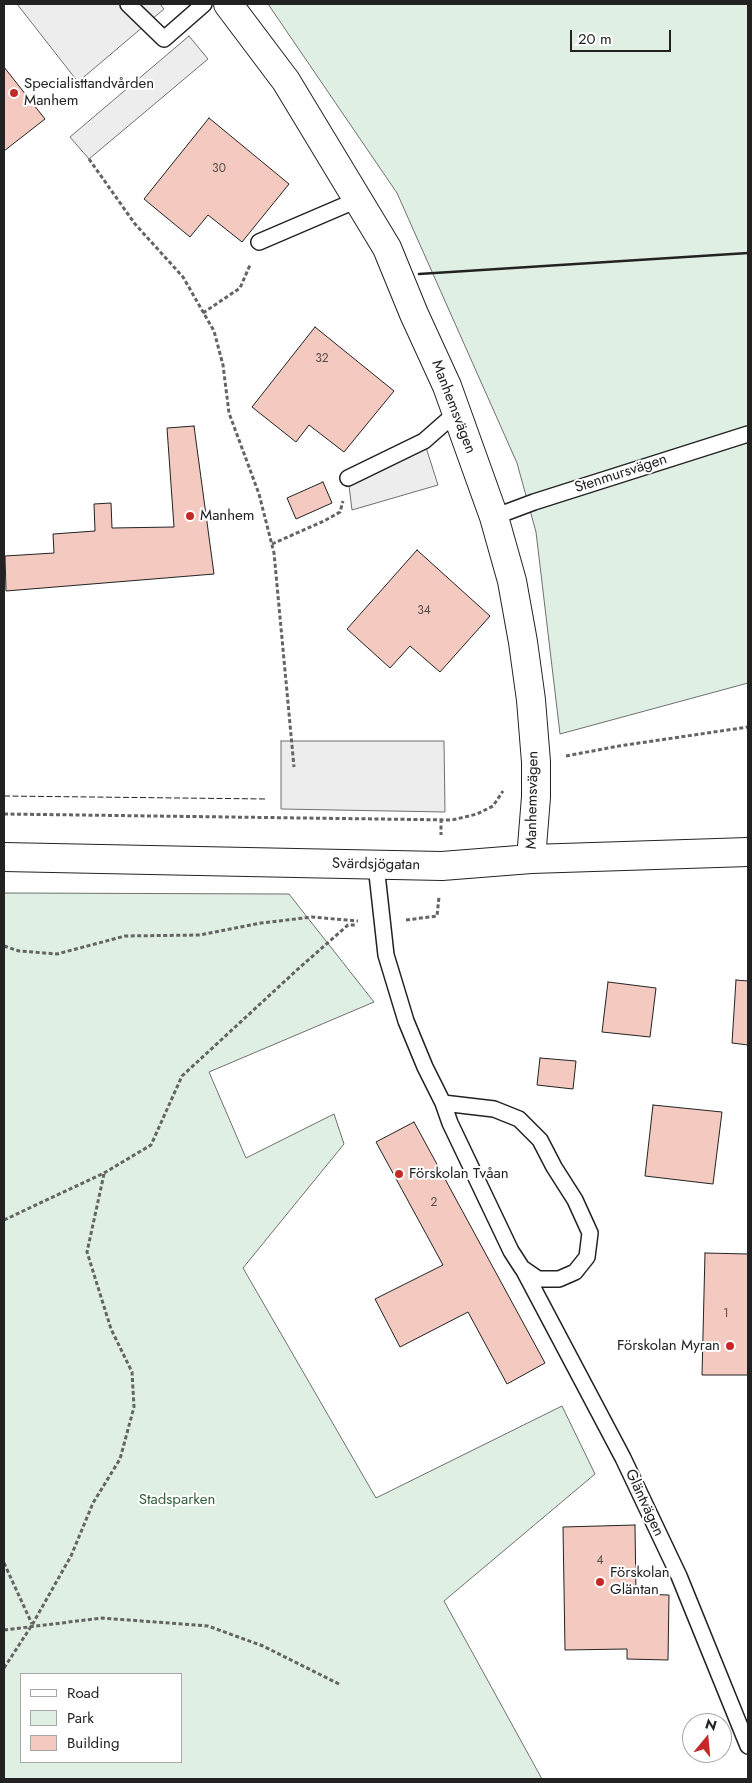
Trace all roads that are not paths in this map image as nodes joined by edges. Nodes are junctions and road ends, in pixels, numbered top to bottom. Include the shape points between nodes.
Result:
1 (128, 4) edge
2 (204, 4) edge
3 (228, 4) edge
4 (358, 200) junction
5 (259, 242) road end
6 (456, 412) junction
7 (748, 434) edge
8 (348, 478) road end
9 (494, 517) junction
10 (748, 852) edge
11 (4, 857) edge
12 (531, 859) junction
13 (376, 865) junction
14 (443, 1103) junction
15 (522, 1268) junction
16 (748, 1746) edge

1 - 2 lane via 164,39
3 - 4 street, Manhemsvägen via 286,81
4 - 5 lane
4 - 6 street, Manhemsvägen via 387,248
6 - 8 lane via 424,441
6 - 9 street, Manhemsvägen
7 - 9 lane, Stenmursvägen
9 - 12 street, Manhemsvägen via 512,581 531,700 536,762
10 - 12 street, Svärdsjögatan
11 - 13 street, Svärdsjögatan
12 - 13 street, Svärdsjögatan via 442,866
13 - 14 lane, Gläntvägen via 386,955 406,1021
14 - 15 lane, Gläntvägen
14 - 15 lane via 494,1109 519,1119 540,1140 575,1200 590,1233 587,1257 575,1272 559,1279 538,1279
15 - 16 lane, Gläntvägen via 623,1458 674,1567

